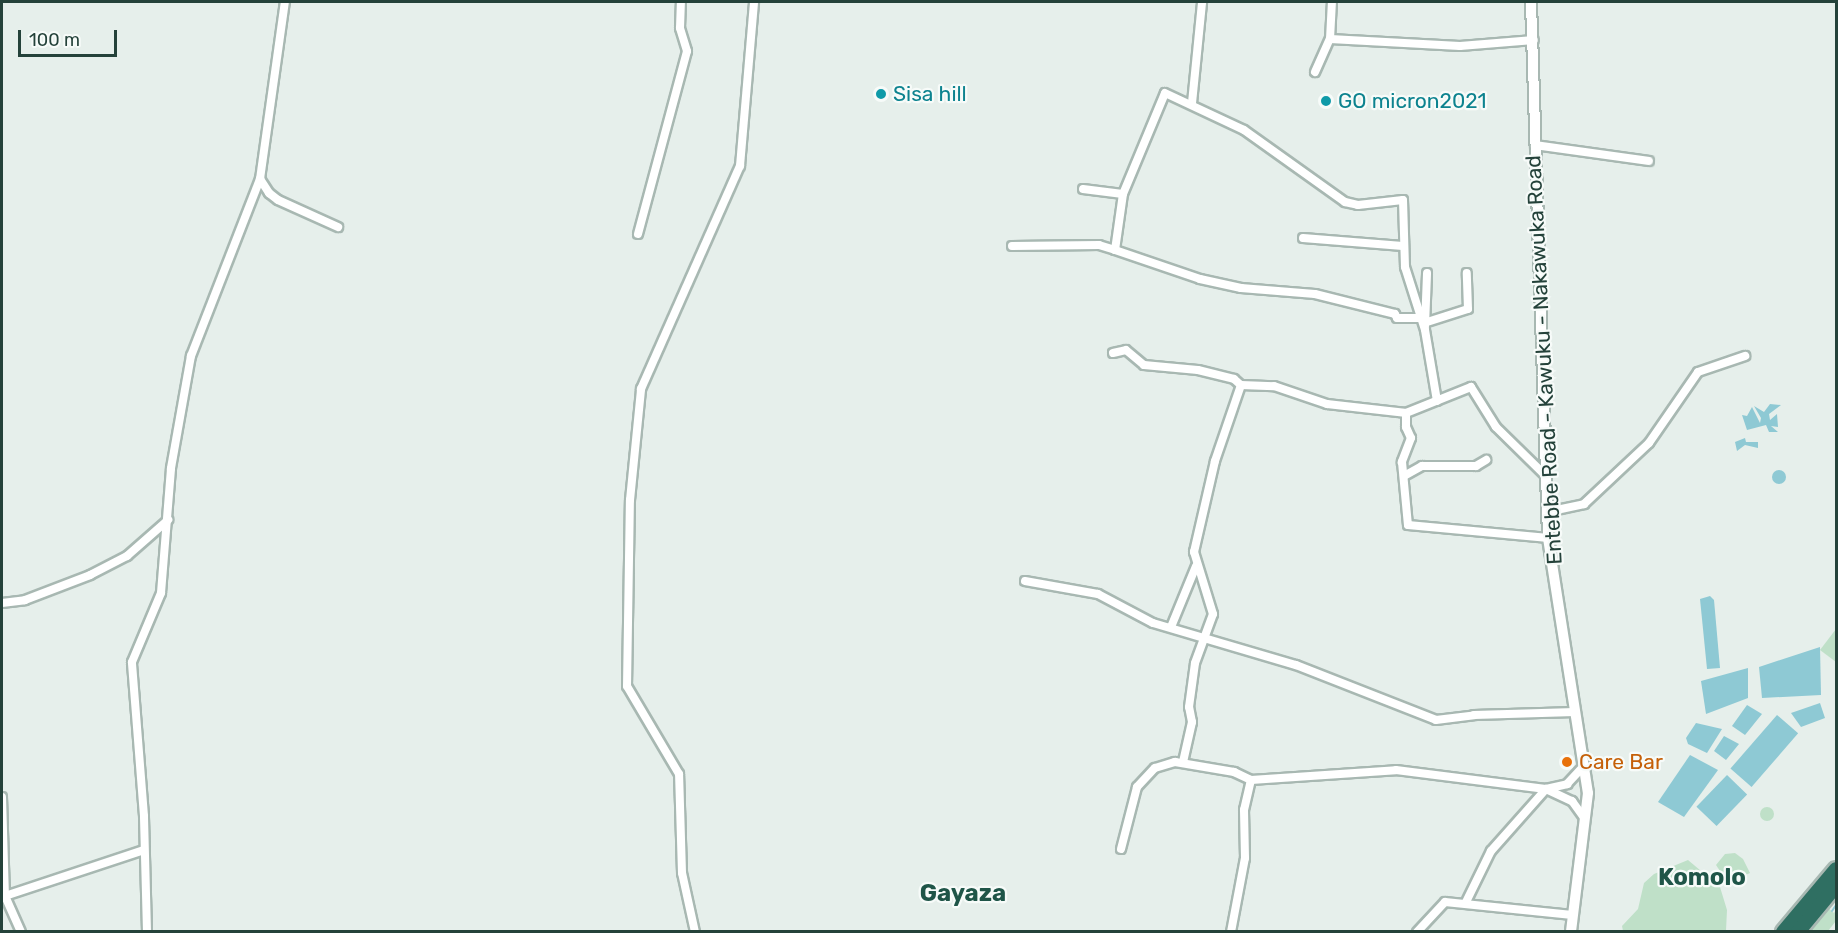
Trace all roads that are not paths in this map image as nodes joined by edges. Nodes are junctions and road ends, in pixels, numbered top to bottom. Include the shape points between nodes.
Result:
1 (285, 2) edge
2 (681, 2) edge
3 (754, 2) edge
4 (1202, 2) edge
5 (1332, 2) edge
6 (1532, 2) edge
7 (1330, 39) junction
8 (1534, 40) junction
9 (1315, 72) dead end
10 (1192, 103) junction
11 (1535, 145) junction
12 (1649, 161) dead end
13 (260, 178) junction
14 (1083, 189) dead end
15 (1124, 194) junction
16 (338, 227) dead end
17 (638, 234) dead end
18 (1303, 238) dead end
19 (1012, 246) dead end
20 (1403, 246) junction
21 (1115, 250) junction
22 (1427, 273) dead end
23 (1467, 273) dead end
24 (1423, 324) junction
25 (1113, 353) dead end
26 (1745, 356) dead end
27 (1241, 385) junction
28 (1437, 401) junction
29 (1406, 413) junction
30 (1486, 460) dead end
31 (1545, 475) junction
32 (1404, 476) junction
33 (1547, 512) junction
34 (168, 519) junction
35 (1548, 538) junction
36 (1196, 566) junction
37 (1025, 581) dead end
38 (2, 603) edge
39 (1171, 627) junction
40 (1206, 639) junction
41 (1575, 712) junction
42 (1183, 762) junction
43 (1585, 764) junction
44 (1251, 780) junction
45 (1546, 789) junction
46 (2, 797) edge
47 (1585, 819) junction
48 (1121, 849) dead end
49 (144, 850) junction
50 (1836, 869) edge
51 (1836, 886) edge
52 (5, 896) junction
53 (1466, 902) junction
54 (1572, 915) junction
55 (21, 932) edge
56 (147, 932) edge
57 (695, 932) edge
58 (1231, 932) edge
59 (1417, 932) edge
60 (1571, 932) edge
61 (1783, 932) edge
62 (1798, 932) edge

1 - 13 street
2 - 17 street via 680,28 687,51
3 - 57 street via 742,158 641,389 630,500 627,686 678,774 682,873
4 - 10 street
5 - 7 street
6 - 8 main road, Entebbe Road - Kawuku - Nakawuka Road
7 - 8 street via 1460,46
7 - 9 street
8 - 11 main road, Entebbe Road - Kawuku - Nakawuka Road
10 - 15 street via 1165,93
10 - 20 street via 1244,130 1346,202 1358,205 1403,200
11 - 12 street
11 - 31 main road, Entebbe Road - Kawuku - Nakawuka Road
13 - 16 street via 278,200
13 - 34 street via 191,356 174,445
14 - 15 street
15 - 21 street
18 - 20 street
19 - 21 street via 1099,245
20 - 24 street via 1409,288
21 - 24 street via 1200,279 1241,288 1315,294
22 - 24 street
23 - 24 street via 1468,309
24 - 28 street
25 - 27 street via 1126,350 1144,365 1198,370 1234,379
26 - 33 street via 1698,372 1649,443 1584,504
27 - 29 street via 1274,386 1327,404
27 - 36 street via 1199,523
28 - 29 street
28 - 31 street via 1474,388 1496,427
29 - 32 street via 1411,438 1402,462
30 - 32 street via 1469,467 1422,466
31 - 33 main road, Entebbe Road - Kawuku - Nakawuka Road
32 - 35 street via 1406,522 1411,527
33 - 35 main road, Entebbe Road - Kawuku - Nakawuka Road
34 - 38 street via 127,556 90,575 25,600
34 - 49 street via 161,593 131,671
35 - 41 main road, Entebbe Road - Kawuku - Nakawuka Road
36 - 39 street
36 - 40 street via 1213,611
37 - 39 street via 1092,592 1153,623
39 - 40 street
40 - 41 street via 1334,678 1436,720
40 - 42 street via 1195,663 1189,707 1192,722
41 - 43 main road, Entebbe Road - Kawuku - Nakawuka Road
42 - 44 street via 1234,772
42 - 48 street via 1155,768 1137,787
43 - 45 street via 1567,784
43 - 47 main road, Entebbe Road - Kawuku - Nakawuka Road
44 - 45 street via 1377,770
44 - 58 street via 1244,810 1245,858
45 - 47 street via 1572,801
45 - 53 street via 1486,857
46 - 52 street
47 - 54 main road, Entebbe Road - Kawuku - Nakawuka Road
49 - 52 street
49 - 56 street
50 - 61 highway
51 - 62 highway
52 - 55 street
53 - 54 street
53 - 59 street via 1439,906
54 - 60 main road, Entebbe Road - Kawuku - Nakawuka Road

